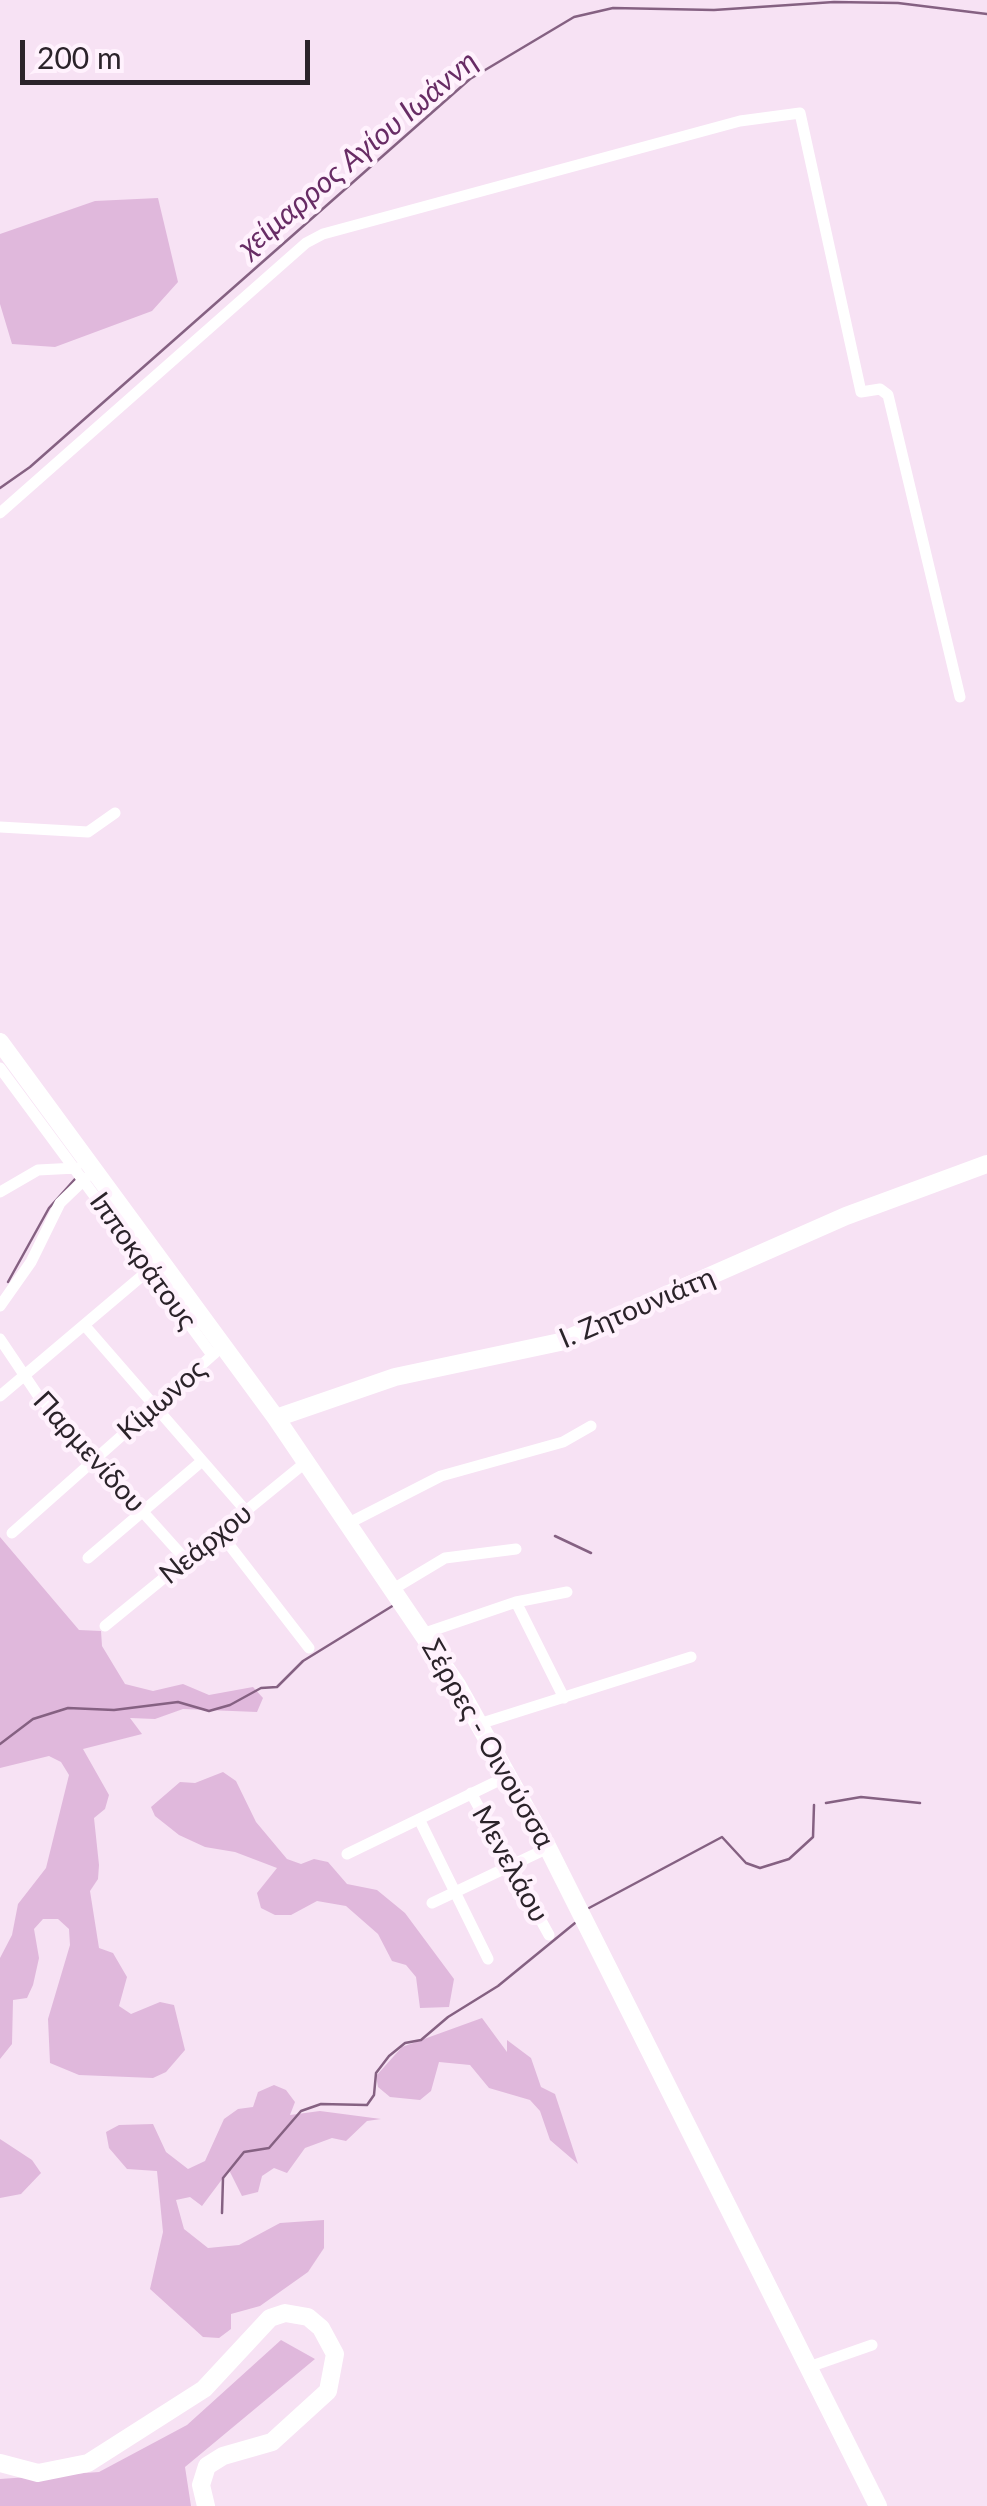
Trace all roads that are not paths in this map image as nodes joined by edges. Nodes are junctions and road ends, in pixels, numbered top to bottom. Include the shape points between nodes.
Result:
1 (0, 513) edge
2 (960, 697) dead end
3 (115, 813) dead end
4 (0, 827) edge
5 (0, 1042) edge
6 (0, 1068) edge
7 (987, 1164) edge
8 (73, 1167) junction
9 (89, 1176) junction
10 (0, 1192) edge
11 (149, 1270) junction
12 (0, 1286) edge
13 (10, 1296) junction
14 (0, 1306) edge
15 (86, 1327) junction
16 (0, 1339) edge
17 (217, 1352) junction
18 (24, 1378) junction
19 (0, 1396) edge
20 (154, 1406) junction
21 (276, 1418) junction
22 (591, 1426) dead end
23 (95, 1458) junction
24 (202, 1461) junction
25 (306, 1462) junction
26 (251, 1507) junction
27 (142, 1512) junction
28 (266, 1516) dead end
29 (350, 1522) junction
30 (12, 1532) dead end
31 (220, 1532) junction
32 (516, 1550) dead end
33 (88, 1558) dead end
34 (186, 1560) junction
35 (395, 1588) junction
36 (567, 1592) dead end
37 (516, 1602) junction
38 (105, 1626) dead end
39 (425, 1633) junction
40 (308, 1648) dead end
41 (691, 1658) dead end
42 (564, 1698) junction
43 (479, 1724) junction
44 (508, 1776) junction
45 (472, 1793) junction
46 (419, 1818) junction
47 (548, 1848) junction
48 (346, 1854) dead end
49 (511, 1866) junction
50 (455, 1892) junction
51 (432, 1903) dead end
52 (549, 1935) dead end
53 (488, 1959) dead end
54 (872, 2346) dead end
55 (810, 2367) junction
56 (0, 2463) edge
57 (206, 2506) edge
58 (878, 2506) edge

1 - 2 street via 323,234 740,121 800,113 862,392 880,389 888,395
3 - 4 street via 88,832
5 - 9 street, Σέρρες - Οινούσσα
6 - 8 street
7 - 21 street, Ι. Ζητουνιάτη via 846,1216 560,1342 396,1377
8 - 9 street
8 - 10 street via 38,1170
9 - 11 street, Ιπποκράτους
9 - 13 street via 53,1215
9 - 17 street, Σέρρες - Οινούσσα
11 - 15 street
11 - 17 street, Ιπποκράτους
12 - 13 street
13 - 14 street
15 - 18 street
15 - 20 street
16 - 18 street, Παρμενίδου
17 - 20 street, Κίμωνος
17 - 21 street, Σέρρες - Οινούσσα
18 - 19 street
18 - 23 street, Παρμενίδου
20 - 23 street, Κίμωνος
20 - 24 street
21 - 25 street, Σέρρες - Οινούσσα
22 - 29 street via 563,1442 442,1476
23 - 27 street, Παρμενίδου
23 - 30 street, Κίμωνος
24 - 26 street
24 - 27 street
25 - 26 street, Νεάρχου
25 - 29 street, Σέρρες - Οινούσσα
26 - 28 street
26 - 31 street, Νεάρχου
27 - 33 street
27 - 34 street, Παρμενίδου
29 - 35 street, Σέρρες - Οινούσσα
31 - 34 street, Νεάρχου
31 - 40 street
32 - 35 street via 445,1558
34 - 38 street, Νεάρχου
35 - 39 street, Σέρρες - Οινούσσα
36 - 37 street
37 - 39 street
37 - 42 street
39 - 43 street, Σέρρες - Οινούσσα
41 - 42 street
42 - 43 street
43 - 44 street, Σέρρες - Οινούσσα
44 - 45 street
44 - 47 street, Σέρρες - Οινούσσα
45 - 46 street
45 - 49 street, Μενελάου
46 - 48 street
46 - 50 street
47 - 49 street
47 - 55 street, Σέρρες - Οινούσσα
49 - 50 street
49 - 52 street, Μενελάου
50 - 51 street
50 - 53 street
54 - 55 street
55 - 58 street, Σέρρες - Οινούσσα
56 - 57 street via 38,2472 88,2463 204,2389 270,2318 308,2317 335,2354 328,2391 279,2438 212,2462 202,2480

